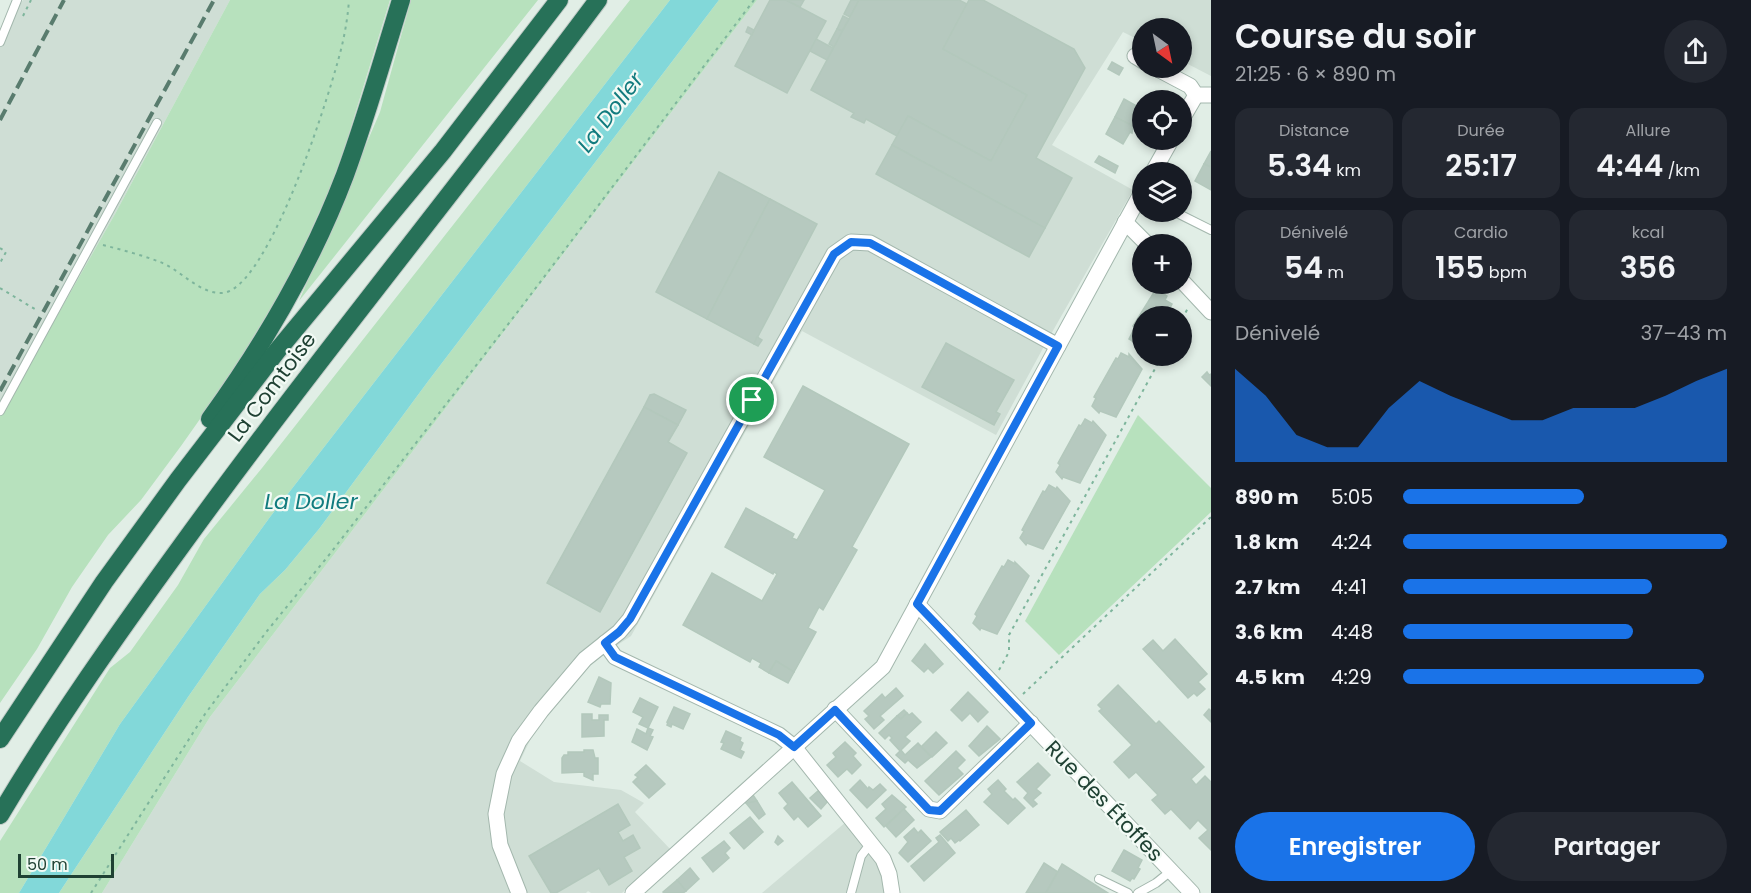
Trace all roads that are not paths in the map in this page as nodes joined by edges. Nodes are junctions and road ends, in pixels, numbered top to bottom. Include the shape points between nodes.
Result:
1 (17, 0) edge
2 (401, 0) edge
3 (559, 0) edge
4 (598, 0) edge
5 (0, 42) edge
6 (1175, 78) edge
7 (1204, 95) edge
8 (1192, 108) edge
9 (157, 123) dead end
10 (1132, 210) edge
11 (1192, 220) edge
12 (1125, 222) junction
13 (1211, 230) edge
14 (1137, 234) edge
15 (1192, 292) edge
16 (1211, 312) edge
17 (1058, 346) junction
18 (0, 411) edge
19 (178, 480) junction
20 (917, 604) junction
21 (605, 643) junction
22 (835, 710) junction
23 (1031, 723) junction
24 (0, 739) edge
25 (794, 747) junction
26 (0, 815) edge
27 (871, 843) junction
28 (1171, 871) junction
29 (1099, 879) dead end
30 (519, 893) edge
31 (633, 893) edge
32 (851, 893) edge
33 (892, 893) edge
34 (1128, 893) edge
35 (1137, 893) edge
36 (1192, 893) edge

1 - 5 lane
2 - 19 highway via 345,175 320,235 268,333 208,423
3 - 19 highway, La Comtoise via 443,151 277,351
4 - 26 highway, La Comtoise via 229,480 65,712
6 - 7 street
7 - 8 street
9 - 18 lane
10 - 12 street
11 - 13 lane
12 - 14 street
12 - 17 street
15 - 16 street
17 - 20 street
17 - 21 street via 870,243 851,242 834,254 630,619
19 - 24 highway, La Comtoise via 104,582
20 - 22 street via 883,667
20 - 23 street, Rue des Étoffes
21 - 25 street via 615,657 779,735
21 - 30 street via 585,659 541,711 519,741 504,774 497,825 508,870
22 - 23 street via 929,810 940,811
22 - 25 street
23 - 28 street, Rue des Étoffes
25 - 27 street
25 - 31 street
27 - 32 lane via 861,856
27 - 33 street via 889,874
28 - 35 lane
28 - 36 street, Rue des Étoffes
29 - 34 lane

